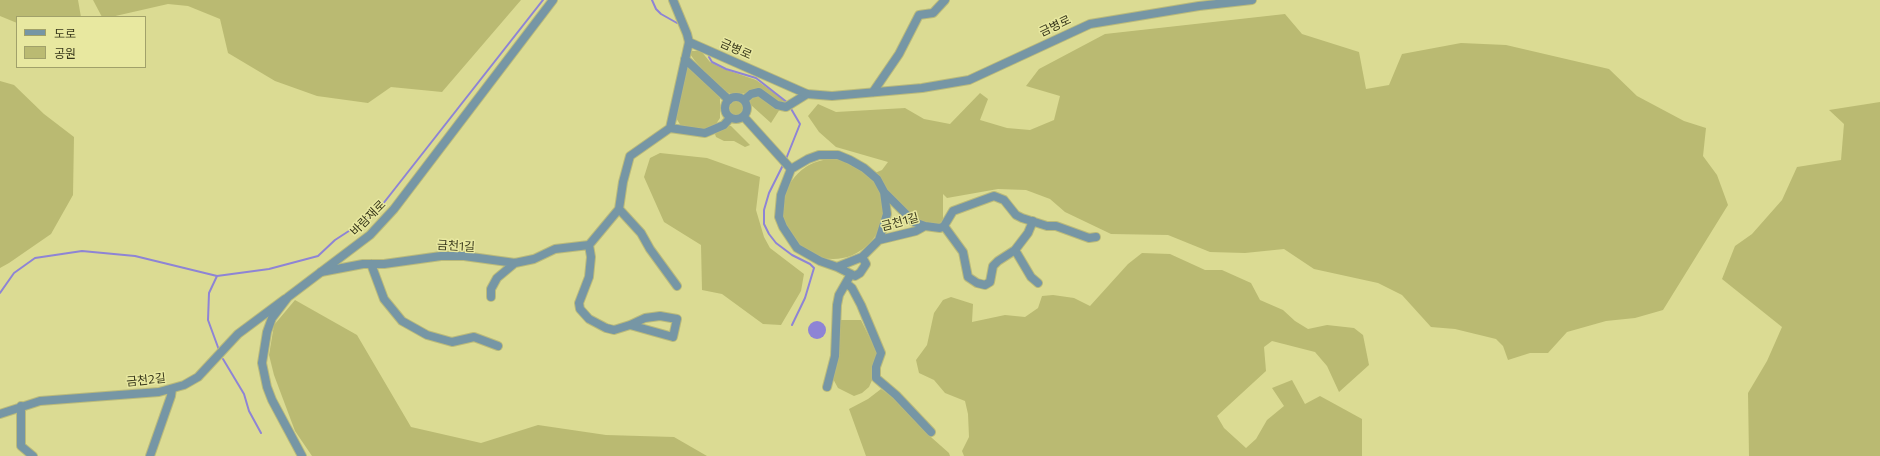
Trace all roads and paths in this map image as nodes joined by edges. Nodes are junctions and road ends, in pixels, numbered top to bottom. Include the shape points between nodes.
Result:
1 (553, 0) edge
2 (673, 0) edge
3 (945, 0) edge
4 (1252, 0) edge
5 (688, 38) junction
6 (685, 59) junction
7 (874, 92) junction
8 (807, 94) junction
9 (729, 100) junction
10 (744, 100) junction
11 (744, 117) junction
12 (730, 118) junction
13 (670, 128) junction
14 (790, 168) junction
15 (884, 192) junction
16 (619, 209) junction
17 (1033, 221) junction
18 (925, 226) junction
19 (944, 226) junction
20 (1096, 237) dead end
21 (879, 240) junction
22 (589, 245) junction
23 (1015, 250) junction
24 (862, 257) junction
25 (516, 263) junction
26 (371, 264) junction
27 (837, 267) junction
28 (321, 272) junction
29 (851, 274) junction
30 (846, 284) junction
31 (1038, 284) dead end
32 (677, 286) dead end
33 (288, 297) junction
34 (491, 297) dead end
35 (630, 325) junction
36 (498, 346) dead end
37 (826, 387) dead end
38 (172, 389) junction
39 (21, 406) junction
40 (0, 414) edge
41 (931, 432) dead end
42 (33, 456) edge
43 (150, 456) edge
44 (302, 456) edge

1 - 28 street, 바람재로 via 394,209 370,235
2 - 5 street
3 - 7 street via 933,13 917,18 899,54
4 - 7 street, 금병로 via 1090,24 968,80 922,88
5 - 6 street
5 - 8 street, 금병로
6 - 9 street
6 - 13 street
7 - 8 street, 금병로 via 832,96
8 - 10 street via 789,105 777,105 759,92
9 - 10 street via 738,97
9 - 12 street via 725,109
10 - 11 street via 748,110
11 - 12 street via 737,120
11 - 14 street
12 - 13 street via 724,125 706,133
13 - 16 street via 630,156
14 - 15 street, 금천1길 via 819,155 838,155 864,168 877,179
14 - 27 street via 779,207 783,227 797,248
15 - 18 street via 914,222
15 - 21 street, 금천1길 via 887,214
16 - 22 street
16 - 32 street via 641,233
17 - 19 street via 1016,215 1004,200 994,196 953,210
17 - 20 street via 1089,238
17 - 23 street via 1028,233
18 - 19 street, 금천1길
18 - 21 street, 금천1길 via 916,231
19 - 23 street via 963,252 968,277 977,283 985,285 990,282 993,266
21 - 24 street
22 - 25 street, 금천1길 via 555,249 534,259
22 - 35 street via 592,257 580,309 589,319 606,328 614,330
23 - 31 street
24 - 27 street
24 - 29 street via 866,264 860,273 855,276
25 - 26 street, 금천1길 via 464,256 441,256
25 - 34 street via 497,278 491,289
26 - 28 street, 금천1길
26 - 36 street via 384,299 402,321 427,335 446,340 459,342 474,337
27 - 29 street
28 - 33 street, 바람재로
29 - 30 street
30 - 37 street via 839,295 837,305 835,356
30 - 41 street via 852,288 861,305 881,353 876,367 876,378
33 - 38 street, 금천2길 via 238,334 198,377
33 - 44 street, 바람재로 via 272,318 262,363 272,400
35 - 35 street via 673,337 677,319 660,316 645,318
38 - 39 street, 금천2길 via 40,401
38 - 43 street via 172,396
39 - 40 street, 금천2길
39 - 42 street via 21,446

